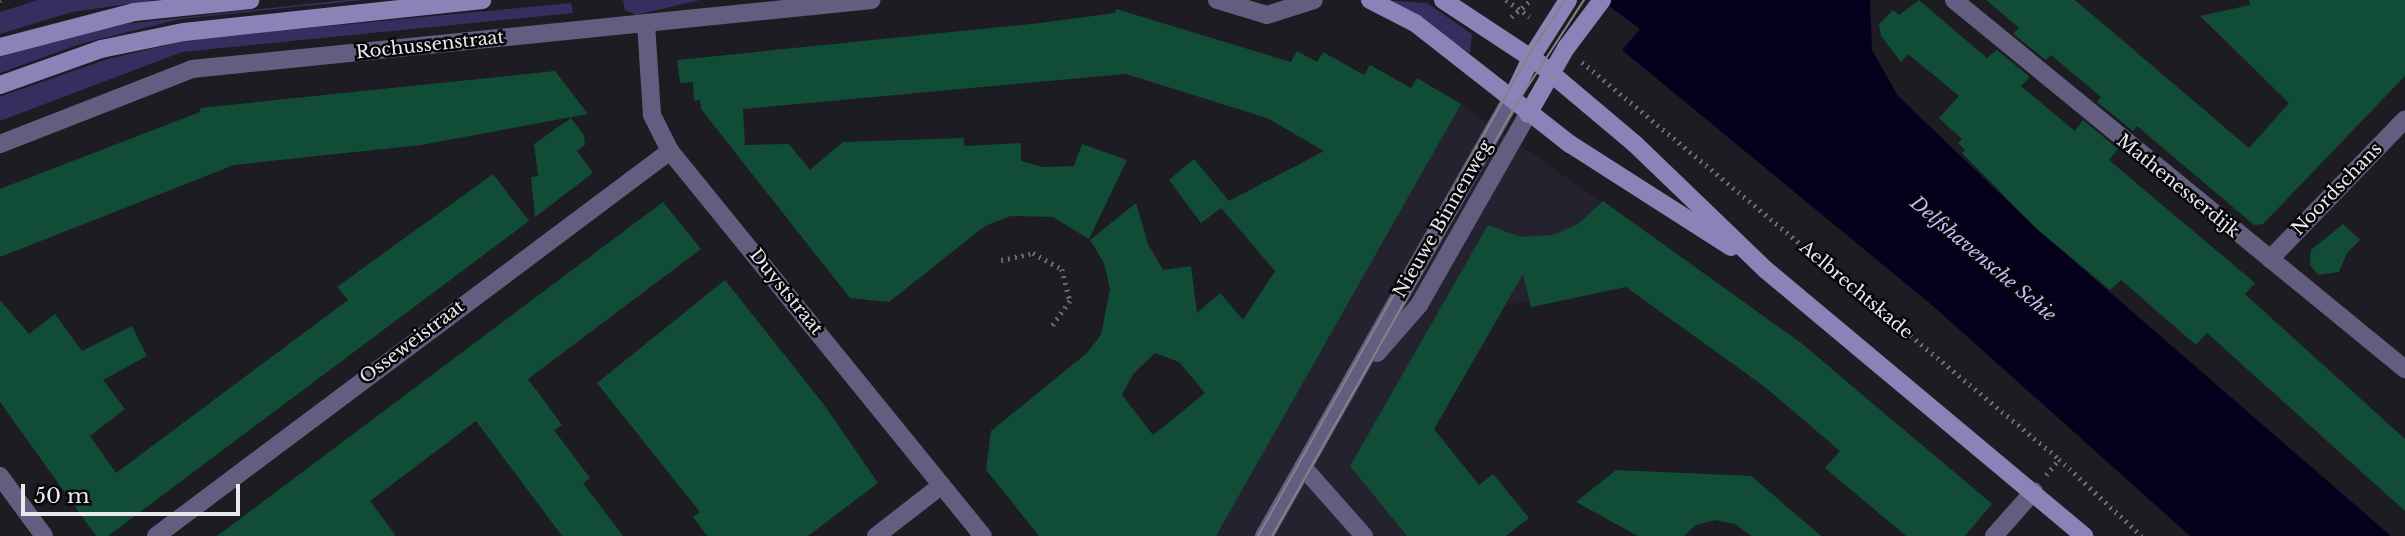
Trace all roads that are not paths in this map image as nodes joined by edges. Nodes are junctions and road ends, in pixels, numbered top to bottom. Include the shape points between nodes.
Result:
1 (250, 0) edge
2 (482, 0) edge
3 (872, 0) edge
4 (1217, 0) edge
5 (1314, 0) edge
6 (1370, 0) edge
7 (1443, 0) edge
8 (1568, 0) edge
9 (1954, 0) edge
10 (1601, 1) edge
11 (646, 24) junction
12 (0, 47) edge
13 (1531, 58) junction
14 (1553, 75) junction
15 (0, 85) edge
16 (1512, 99) junction
17 (1528, 114) junction
18 (2405, 118) edge
19 (0, 144) edge
20 (670, 151) junction
21 (2270, 259) junction
22 (1766, 270) junction
23 (2405, 369) edge
24 (1353, 379) junction
25 (1303, 467) junction
26 (0, 476) edge
27 (942, 485) junction
28 (2034, 491) junction
29 (44, 536) edge
30 (156, 536) edge
31 (876, 536) edge
32 (983, 536) edge
33 (1264, 536) edge
34 (1364, 536) edge
35 (1994, 536) edge
36 (2084, 536) edge

1 - 12 street via 134,12
2 - 15 street via 184,32 101,49
3 - 11 street, Rochussenstraat
4 - 5 street via 1267,15
6 - 16 street via 1415,23
7 - 13 street
8 - 13 street, Nieuwe Binnenweg
9 - 21 street, Mathenesserdijk
10 - 14 street via 1566,48
11 - 19 street, Rochussenstraat via 192,69
11 - 20 street, Duyststraat via 652,115
13 - 14 street
13 - 16 street, Nieuwe Binnenweg
14 - 17 street
14 - 22 street via 1635,144
16 - 17 street
16 - 24 street, Nieuwe Binnenweg
17 - 22 street
17 - 24 street, Nieuwe Binnenweg via 1419,305
18 - 21 street, Noordschans
20 - 27 street, Duyststraat
20 - 30 street, Osseweistraat
21 - 23 street, Mathenesserdijk
22 - 28 street
24 - 25 street, Nieuwe Binnenweg
25 - 33 street, Nieuwe Binnenweg
25 - 34 street
26 - 29 street
27 - 31 street
27 - 32 street, Duyststraat
28 - 35 street
28 - 36 street

